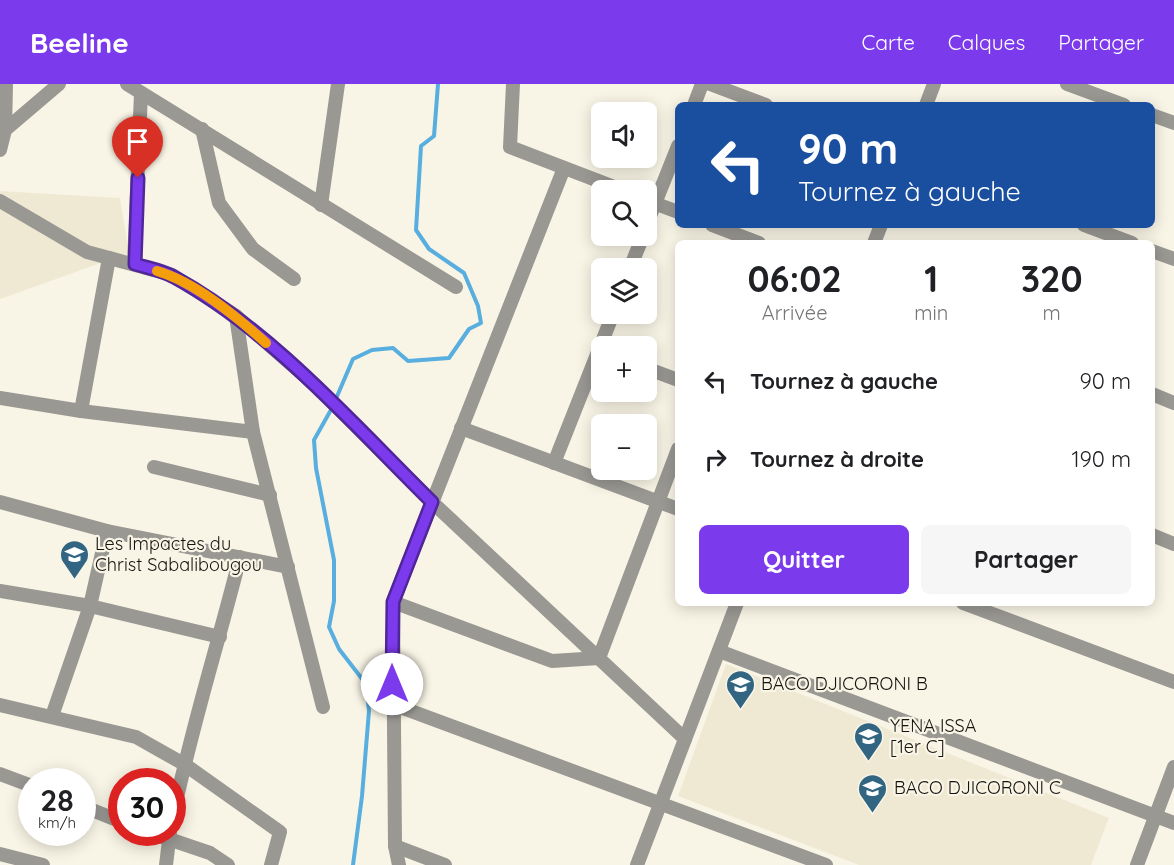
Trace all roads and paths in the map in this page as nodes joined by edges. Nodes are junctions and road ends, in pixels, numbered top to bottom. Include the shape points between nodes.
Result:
1 (6, 84) edge
2 (59, 84) edge
3 (127, 84) edge
4 (338, 84) edge
5 (513, 84) edge
6 (702, 84) edge
7 (710, 84) edge
8 (934, 84) edge
9 (1067, 84) edge
10 (141, 93) junction
11 (695, 102) edge
12 (758, 102) edge
13 (927, 102) edge
14 (1116, 102) edge
15 (1155, 116) edge
16 (1174, 123) edge
17 (202, 129) junction
18 (5, 130) junction
19 (0, 150) edge
20 (675, 152) edge
21 (564, 168) junction
22 (596, 180) edge
23 (657, 190) edge
24 (0, 201) edge
25 (657, 204) edge
26 (321, 205) junction
27 (675, 211) edge
28 (720, 228) edge
29 (1092, 228) edge
30 (750, 240) edge
31 (1124, 240) edge
32 (1155, 252) edge
33 (109, 258) junction
34 (1174, 259) edge
35 (135, 264) junction
36 (294, 279) dead end
37 (456, 287) dead end
38 (236, 316) junction
39 (591, 373) edge
40 (657, 373) edge
41 (675, 379) edge
42 (1155, 395) edge
43 (0, 398) edge
44 (1174, 403) edge
45 (81, 411) junction
46 (461, 428) junction
47 (253, 432) junction
48 (675, 457) edge
49 (554, 463) junction
50 (154, 467) dead end
51 (270, 495) junction
52 (0, 502) edge
53 (432, 502) junction
54 (658, 502) junction
55 (675, 508) edge
56 (107, 531) junction
57 (1155, 536) edge
58 (1174, 543) edge
59 (240, 557) junction
60 (288, 567) junction
61 (0, 591) edge
62 (393, 602) junction
63 (90, 606) junction
64 (736, 606) edge
65 (971, 606) edge
66 (219, 637) junction
67 (719, 651) junction
68 (599, 658) junction
69 (1174, 682) edge
70 (392, 704) junction
71 (0, 705) edge
72 (323, 706) dead end
73 (52, 716) junction
74 (685, 739) junction
75 (184, 764) junction
76 (1174, 767) edge
77 (183, 768) edge
78 (0, 774) edge
79 (18, 781) edge
80 (661, 804) junction
81 (1156, 816) junction
82 (1174, 823) edge
83 (186, 843) edge
84 (168, 846) edge
85 (395, 846) junction
86 (0, 854) edge
87 (804, 861) edge
88 (43, 865) edge
89 (166, 865) edge
90 (228, 865) edge
91 (271, 865) edge
92 (399, 865) edge
93 (445, 865) edge
94 (637, 865) edge
95 (826, 865) edge
96 (1137, 865) edge

1 - 18 street
2 - 18 street
3 - 10 street
4 - 26 street
5 - 21 street via 510,147
6 - 11 street
7 - 12 street
8 - 13 street
9 - 14 street
10 - 17 street
10 - 35 street
15 - 16 street
17 - 26 street
17 - 36 street via 219,203 253,249
18 - 19 street
20 - 23 street
21 - 22 street
21 - 46 street
24 - 33 street via 87,252
25 - 27 street
26 - 37 street
28 - 30 street
29 - 31 street
32 - 34 street
33 - 35 street
33 - 45 street
35 - 38 street via 172,275
38 - 47 street
38 - 53 street via 316,386
39 - 49 street
40 - 41 street
42 - 44 street
43 - 45 street
45 - 47 street
46 - 49 street
46 - 53 street
47 - 51 street
48 - 54 street
49 - 54 street
50 - 51 street
51 - 60 street
52 - 56 street
53 - 62 street
53 - 68 street
54 - 55 street
54 - 68 street
56 - 59 street
56 - 63 street
57 - 58 street
59 - 60 street
59 - 66 street
60 - 72 street
61 - 63 street
62 - 68 street via 552,661
62 - 70 street
63 - 66 street
63 - 73 street
64 - 67 street
65 - 69 street
66 - 75 street
67 - 74 street
67 - 81 street
68 - 74 street
70 - 80 street
70 - 85 street
71 - 73 street
73 - 75 street via 136,737
74 - 80 street
75 - 77 street
75 - 91 street via 280,832
76 - 81 street
78 - 79 street
80 - 87 street
80 - 94 street
81 - 82 street
81 - 96 street
83 - 90 street
84 - 89 street
85 - 92 street
85 - 93 street
86 - 88 street
87 - 95 street

